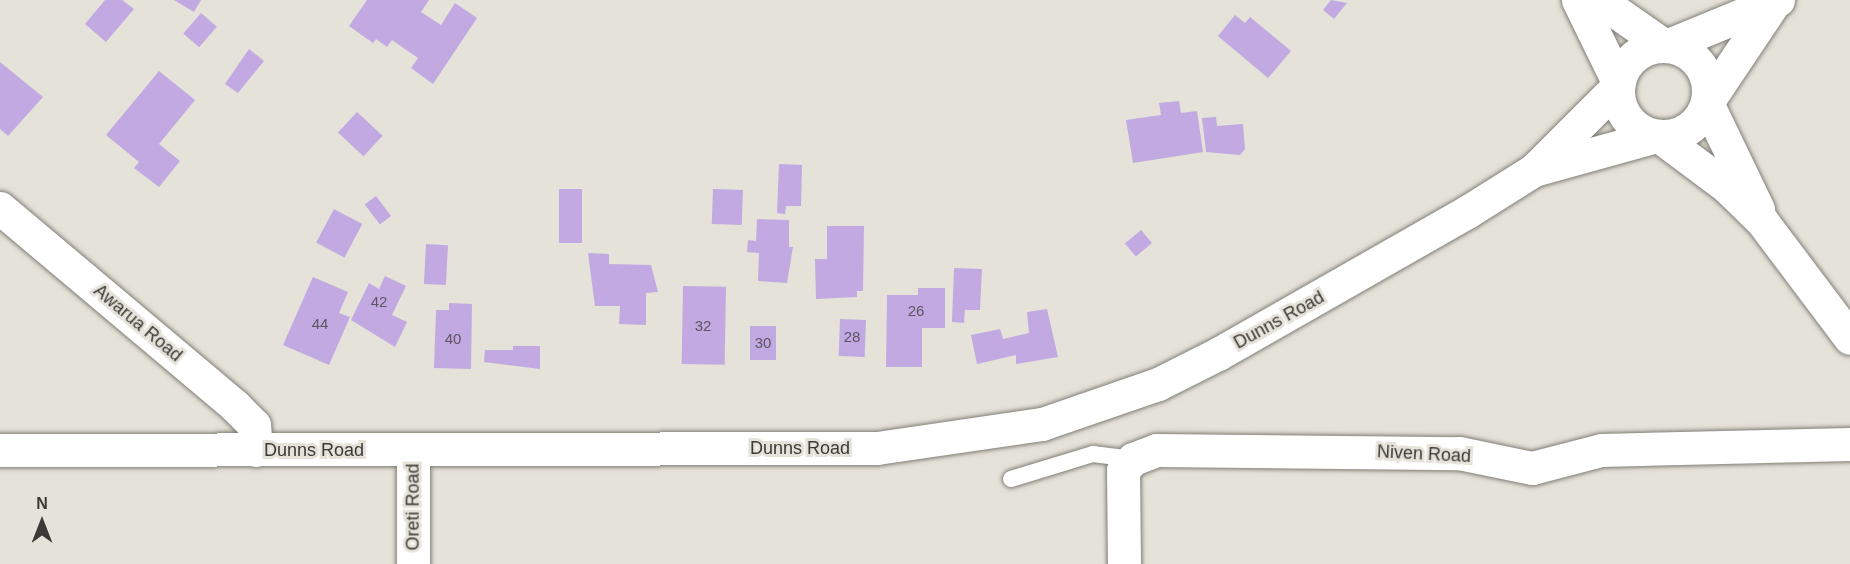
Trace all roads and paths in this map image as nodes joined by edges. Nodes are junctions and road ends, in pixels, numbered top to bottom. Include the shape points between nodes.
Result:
1 (1578, 0) edge
2 (1599, 0) edge
3 (1775, 2) edge
4 (1665, 46) junction
5 (1618, 85) junction
6 (1708, 102) junction
7 (1658, 136) junction
8 (1534, 170) junction
9 (0, 208) edge
10 (1762, 220) junction
11 (1850, 338) edge
12 (1850, 444) edge
13 (0, 450) edge
14 (256, 450) junction
15 (413, 450) junction
16 (1127, 471) junction
17 (1011, 478) dead end
18 (413, 564) edge
19 (1124, 564) edge

1 - 5 main road
2 - 4 main road
3 - 4 main road
3 - 6 main road
4 - 5 main road via 1640,52
4 - 6 main road via 1699,64
5 - 7 main road via 1624,113 1644,132
5 - 8 main road, Dunns Road
6 - 7 main road via 1684,132
6 - 10 main road via 1744,173
7 - 8 main road, Dunns Road
7 - 10 main road via 1726,186
8 - 15 main road, Dunns Road via 1218,354 1110,403 1042,424 877,448
9 - 14 main road, Awarua Road via 235,406 254,425
10 - 11 main road
12 - 16 main road, Niven Road via 1610,449 1532,468 1447,453 1176,448
13 - 14 main road, Dunns Road
14 - 15 main road, Dunns Road
15 - 18 main road, Oreti Road
16 - 17 lane via 1093,454
16 - 19 main road

